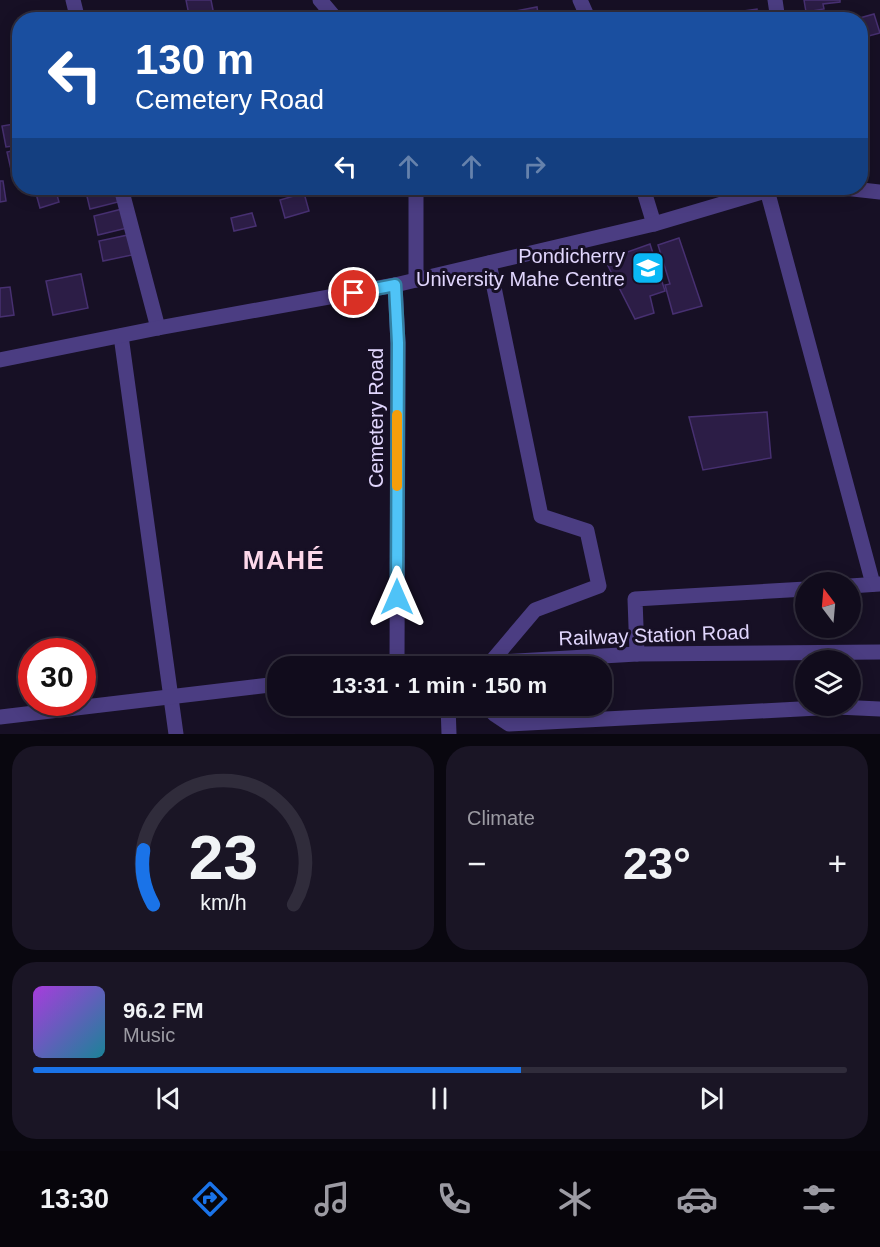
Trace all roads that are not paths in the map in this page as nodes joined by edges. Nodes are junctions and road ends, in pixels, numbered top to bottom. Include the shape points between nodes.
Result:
1 (320, 0) edge
2 (330, 12) edge
3 (123, 195) edge
4 (416, 195) edge
5 (645, 195) edge
6 (752, 195) edge
7 (774, 195) edge
8 (654, 224) junction
9 (489, 263) junction
10 (416, 280) junction
11 (395, 285) junction
12 (158, 328) junction
13 (121, 336) junction
14 (0, 360) edge
15 (877, 584) edge
16 (861, 585) edge
17 (795, 590) edge
18 (880, 652) edge
19 (637, 654) junction
20 (397, 656) edge
21 (498, 656) edge
22 (608, 656) edge
23 (267, 685) edge
24 (171, 696) junction
25 (880, 709) edge
26 (448, 716) edge
27 (497, 716) edge
28 (0, 717) edge
29 (608, 727) edge
30 (176, 734) edge
31 (449, 734) edge

1 - 2 street
3 - 12 street
4 - 10 street
5 - 8 street
6 - 8 street
7 - 15 street
8 - 9 street
9 - 10 street
9 - 21 street via 541,516 587,531 598,586 535,610
10 - 11 street
11 - 12 street
11 - 20 street, Cemetery Road
12 - 13 street
13 - 14 street
13 - 24 street
15 - 16 street
17 - 19 street via 635,600
18 - 19 street, Railway Station Road
19 - 22 street, Railway Station Road
23 - 24 street
24 - 28 street
24 - 30 street
25 - 29 street via 837,707
26 - 31 street
27 - 29 street via 508,724

